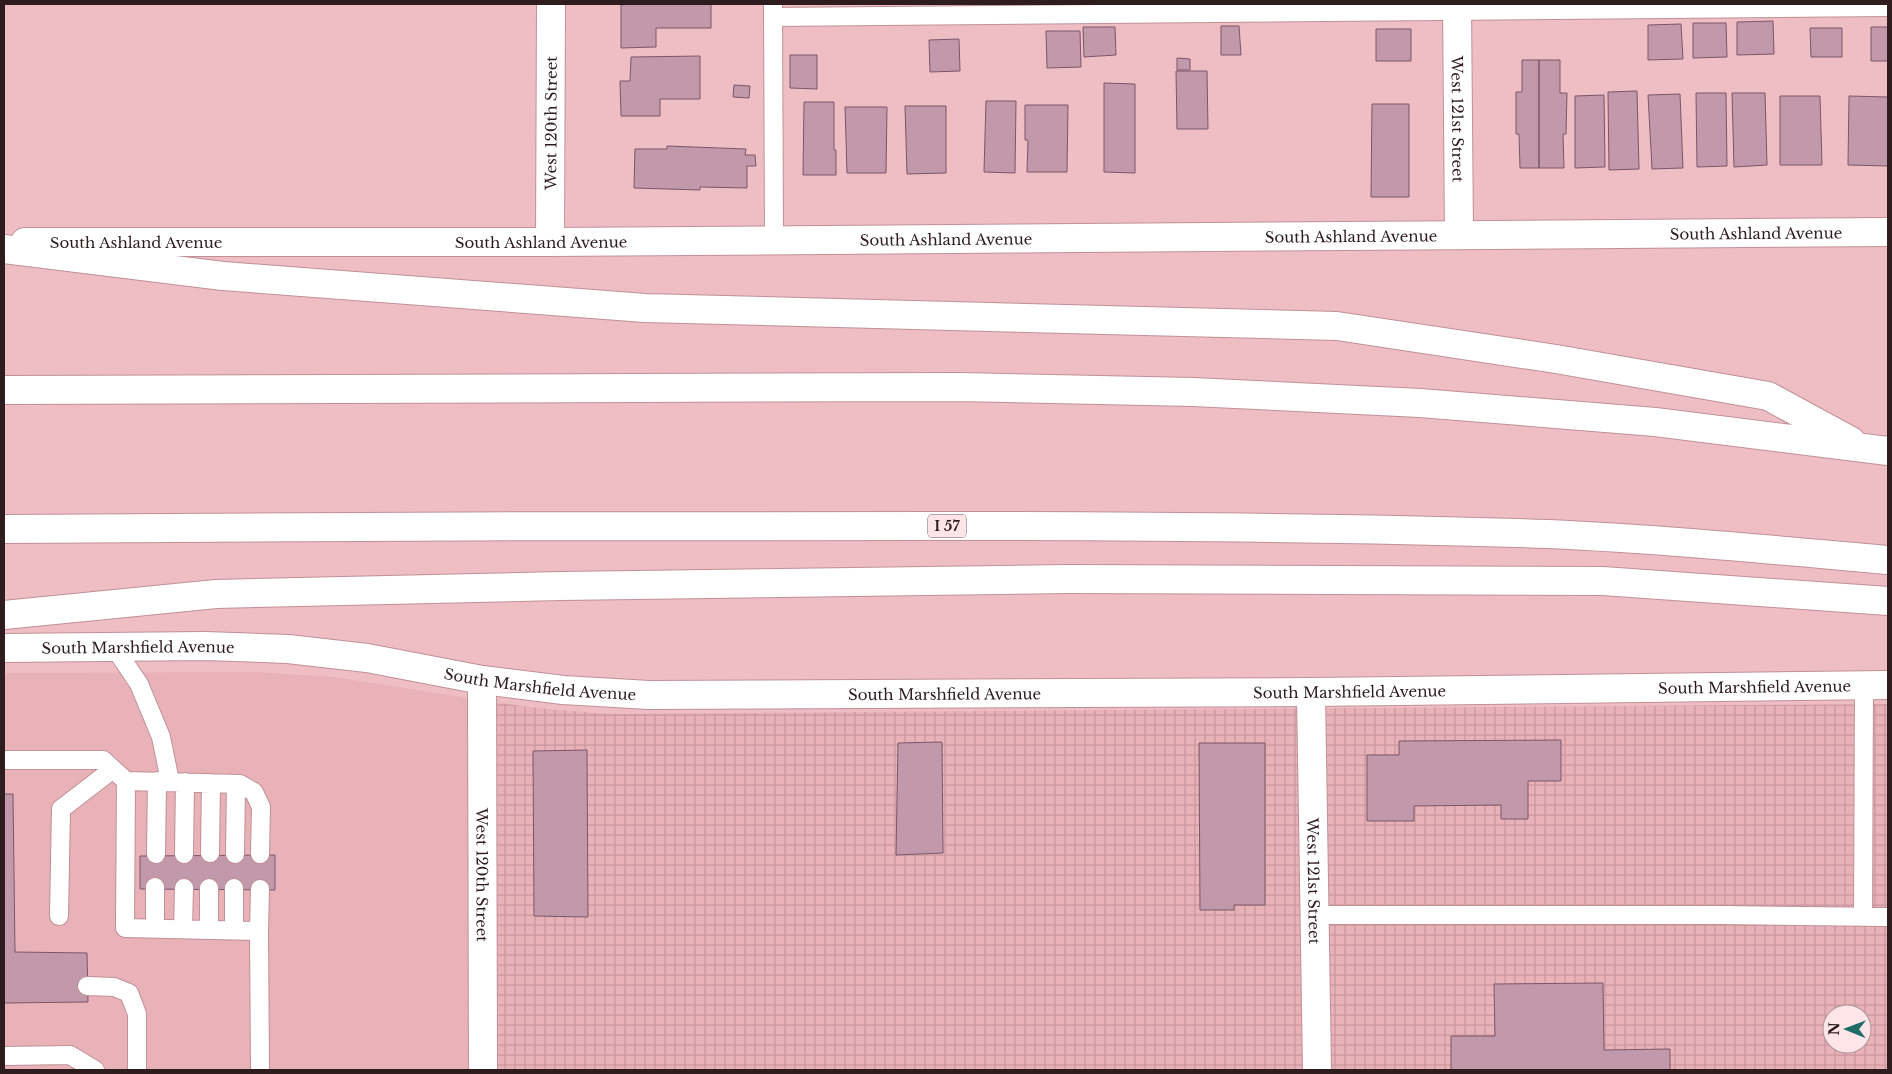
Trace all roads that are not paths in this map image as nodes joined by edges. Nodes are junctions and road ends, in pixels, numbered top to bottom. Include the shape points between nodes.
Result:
1 (551, 4) edge
2 (1457, 7) edge
3 (1888, 7) edge
4 (773, 10) edge
5 (1888, 232) edge
6 (1459, 235) junction
7 (774, 240) junction
8 (4, 242) edge
9 (550, 242) junction
10 (4, 249) edge
11 (4, 390) edge
12 (1876, 449) edge
13 (4, 529) edge
14 (1888, 560) edge
15 (1888, 601) edge
16 (4, 615) edge
17 (114, 647) junction
18 (4, 648) edge
19 (482, 680) junction
20 (1876, 685) edge
21 (1310, 692) junction
22 (4, 760) edge
23 (119, 775) junction
24 (171, 782) junction
25 (211, 783) junction
26 (236, 784) junction
27 (210, 853) dead end
28 (156, 854) dead end
29 (184, 854) dead end
30 (235, 854) dead end
31 (260, 854) dead end
32 (155, 888) dead end
33 (184, 888) dead end
34 (209, 888) dead end
35 (234, 888) dead end
36 (260, 889) dead end
37 (1315, 915) junction
38 (59, 916) dead end
39 (1863, 916) junction
40 (1888, 917) edge
41 (155, 928) junction
42 (183, 929) junction
43 (209, 930) junction
44 (234, 930) junction
45 (259, 931) junction
46 (87, 986) dead end
47 (4, 1056) edge
48 (95, 1070) edge
49 (137, 1070) edge
50 (260, 1070) edge
51 (483, 1070) edge
52 (1317, 1070) edge

1 - 9 main road, West 120th Street
2 - 3 lane
2 - 4 lane
2 - 6 main road, West 121st Street
4 - 7 lane
5 - 6 main road, South Ashland Avenue
6 - 7 main road, South Ashland Avenue
7 - 9 main road, South Ashland Avenue
8 - 9 main road, South Ashland Avenue
10 - 12 main road via 222,276 645,308 1337,326 1556,358 1768,396
11 - 12 main road via 959,387 1193,392 1420,404 1656,422
13 - 14 main road, I 57 via 663,525 1345,529 1550,534
15 - 16 main road via 1604,581 1068,579 216,594
17 - 18 main road, South Marshfield Avenue
17 - 19 main road, South Marshfield Avenue via 288,648 367,658
17 - 24 lane via 139,684 161,736
19 - 21 main road, South Marshfield Avenue via 563,690 649,695
19 - 51 main road, West 120th Street
20 - 21 main road, South Marshfield Avenue
20 - 39 lane
21 - 37 main road, West 121st Street
22 - 23 lane via 103,760
23 - 24 lane
23 - 38 lane via 61,809
23 - 41 lane via 125,928
24 - 25 lane
24 - 28 lane
24 - 29 lane
25 - 26 lane
25 - 27 lane
26 - 30 lane
26 - 31 lane via 254,792 261,806
32 - 41 lane
33 - 42 lane
34 - 43 lane
35 - 44 lane
36 - 45 lane
37 - 39 lane
37 - 52 main road, West 121st Street
39 - 40 lane
41 - 42 lane
42 - 43 lane
43 - 44 lane
44 - 45 lane
45 - 50 lane
46 - 49 lane via 114,987 130,992 137,1014
47 - 48 lane via 70,1054

